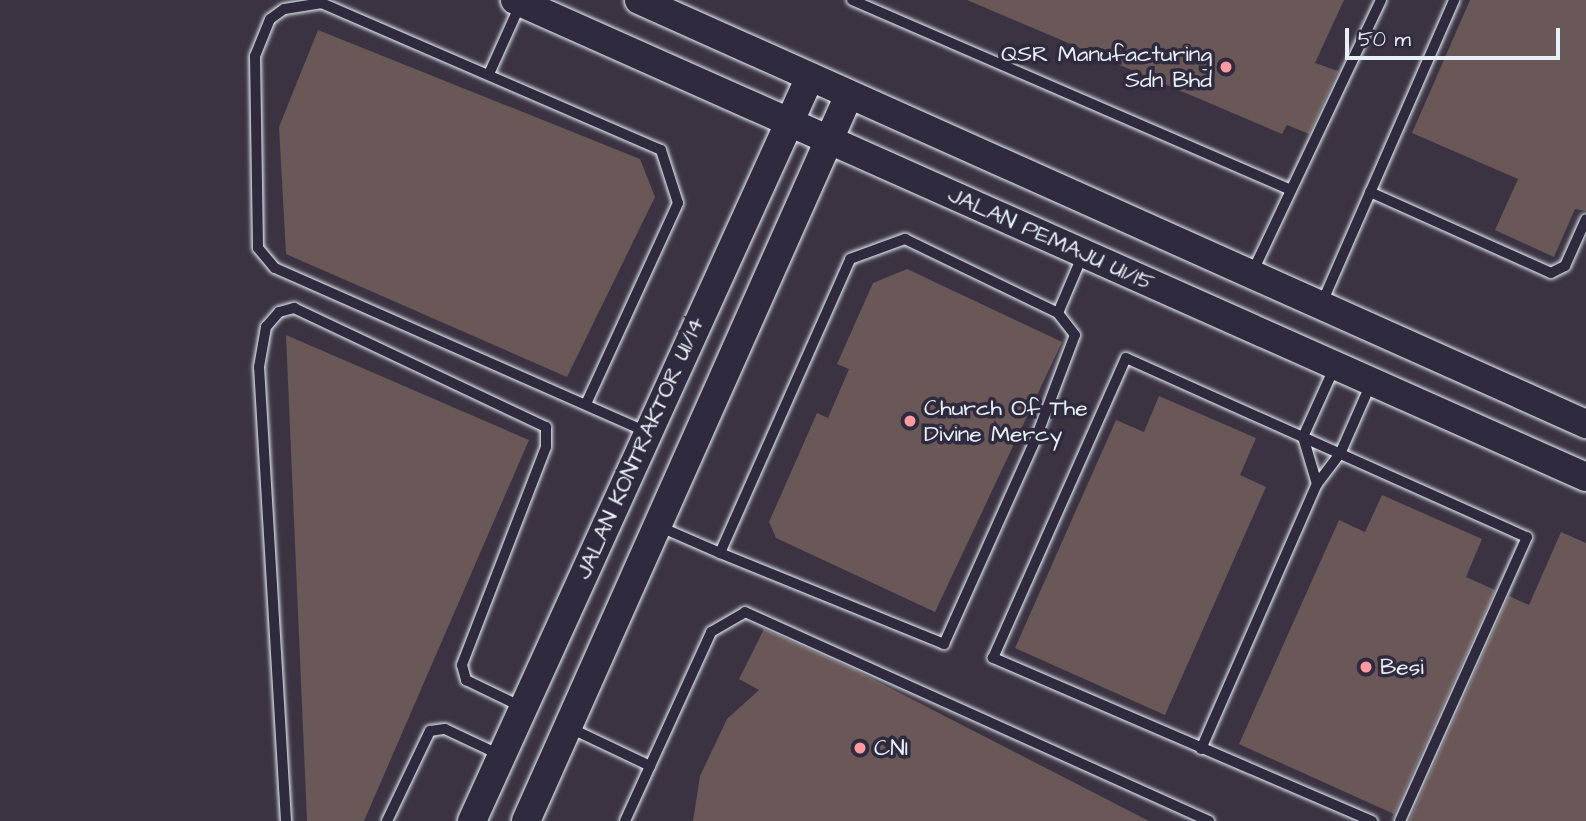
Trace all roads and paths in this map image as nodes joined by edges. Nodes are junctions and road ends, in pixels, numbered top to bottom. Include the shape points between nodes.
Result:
1 (639, 0) edge
2 (852, 0) edge
3 (1381, 0) edge
4 (1454, 0) edge
5 (518, 1) edge
6 (489, 74) junction
7 (810, 76) junction
8 (849, 95) junction
9 (789, 121) junction
10 (830, 139) junction
11 (1291, 190) junction
12 (1370, 191) junction
13 (1586, 219) edge
14 (1083, 254) junction
15 (1251, 275) junction
16 (1321, 305) junction
17 (1058, 313) junction
18 (1336, 364) junction
19 (1373, 380) junction
20 (586, 404) junction
21 (1586, 424) edge
22 (647, 432) junction
23 (1303, 437) junction
24 (1340, 454) junction
25 (1586, 477) edge
26 (1317, 484) junction
27 (657, 526) junction
28 (720, 552) junction
29 (522, 707) junction
30 (568, 727) junction
31 (1201, 749) junction
32 (500, 755) junction
33 (650, 766) junction
34 (286, 821) edge
35 (387, 821) edge
36 (472, 821) edge
37 (526, 821) edge
38 (625, 821) edge
39 (1209, 821) edge
40 (1372, 821) edge
41 (1400, 821) edge

1 - 7 street
2 - 11 lane
3 - 11 lane
4 - 12 lane
5 - 6 lane
5 - 9 street, JALAN PEMAJU U1/15
6 - 20 lane via 661,150 678,203
6 - 20 lane via 323,3 284,9 270,19 254,56 258,248 275,268
7 - 8 street
7 - 9 street, JALAN KONTRAKTOR U1/14
8 - 10 street, JALAN KONTRAKTOR U1/14
8 - 15 street
9 - 10 street, JALAN PEMAJU U1/15
9 - 22 street, JALAN KONTRAKTOR U1/14
10 - 14 street, JALAN PEMAJU U1/15
10 - 27 street, JALAN KONTRAKTOR U1/14
11 - 15 lane
12 - 13 lane via 1551,273 1565,266
12 - 16 lane
14 - 17 lane
14 - 18 street, JALAN PEMAJU U1/15
15 - 16 street
16 - 21 street
17 - 28 lane via 905,239 850,258
17 - 28 lane via 1074,335 1036,438 944,644
18 - 19 street, JALAN PEMAJU U1/15
18 - 23 lane
19 - 24 lane
19 - 25 street, JALAN PEMAJU U1/15
20 - 22 lane
22 - 29 street, JALAN KONTRAKTOR U1/14
23 - 24 lane
23 - 26 lane
23 - 31 lane via 1126,358 993,658
24 - 26 lane
24 - 41 lane via 1527,537
26 - 31 lane
27 - 28 lane
27 - 30 street, JALAN KONTRAKTOR U1/14
29 - 32 street, JALAN KONTRAKTOR U1/14
29 - 34 lane via 466,680 462,665 546,447 546,427 294,308 279,312 266,327 259,367
30 - 33 lane
30 - 37 street, JALAN KONTRAKTOR U1/14
31 - 40 lane
32 - 35 lane via 445,729 430,731
32 - 36 street, JALAN KONTRAKTOR U1/14
33 - 38 lane
33 - 39 lane via 711,632 746,612

